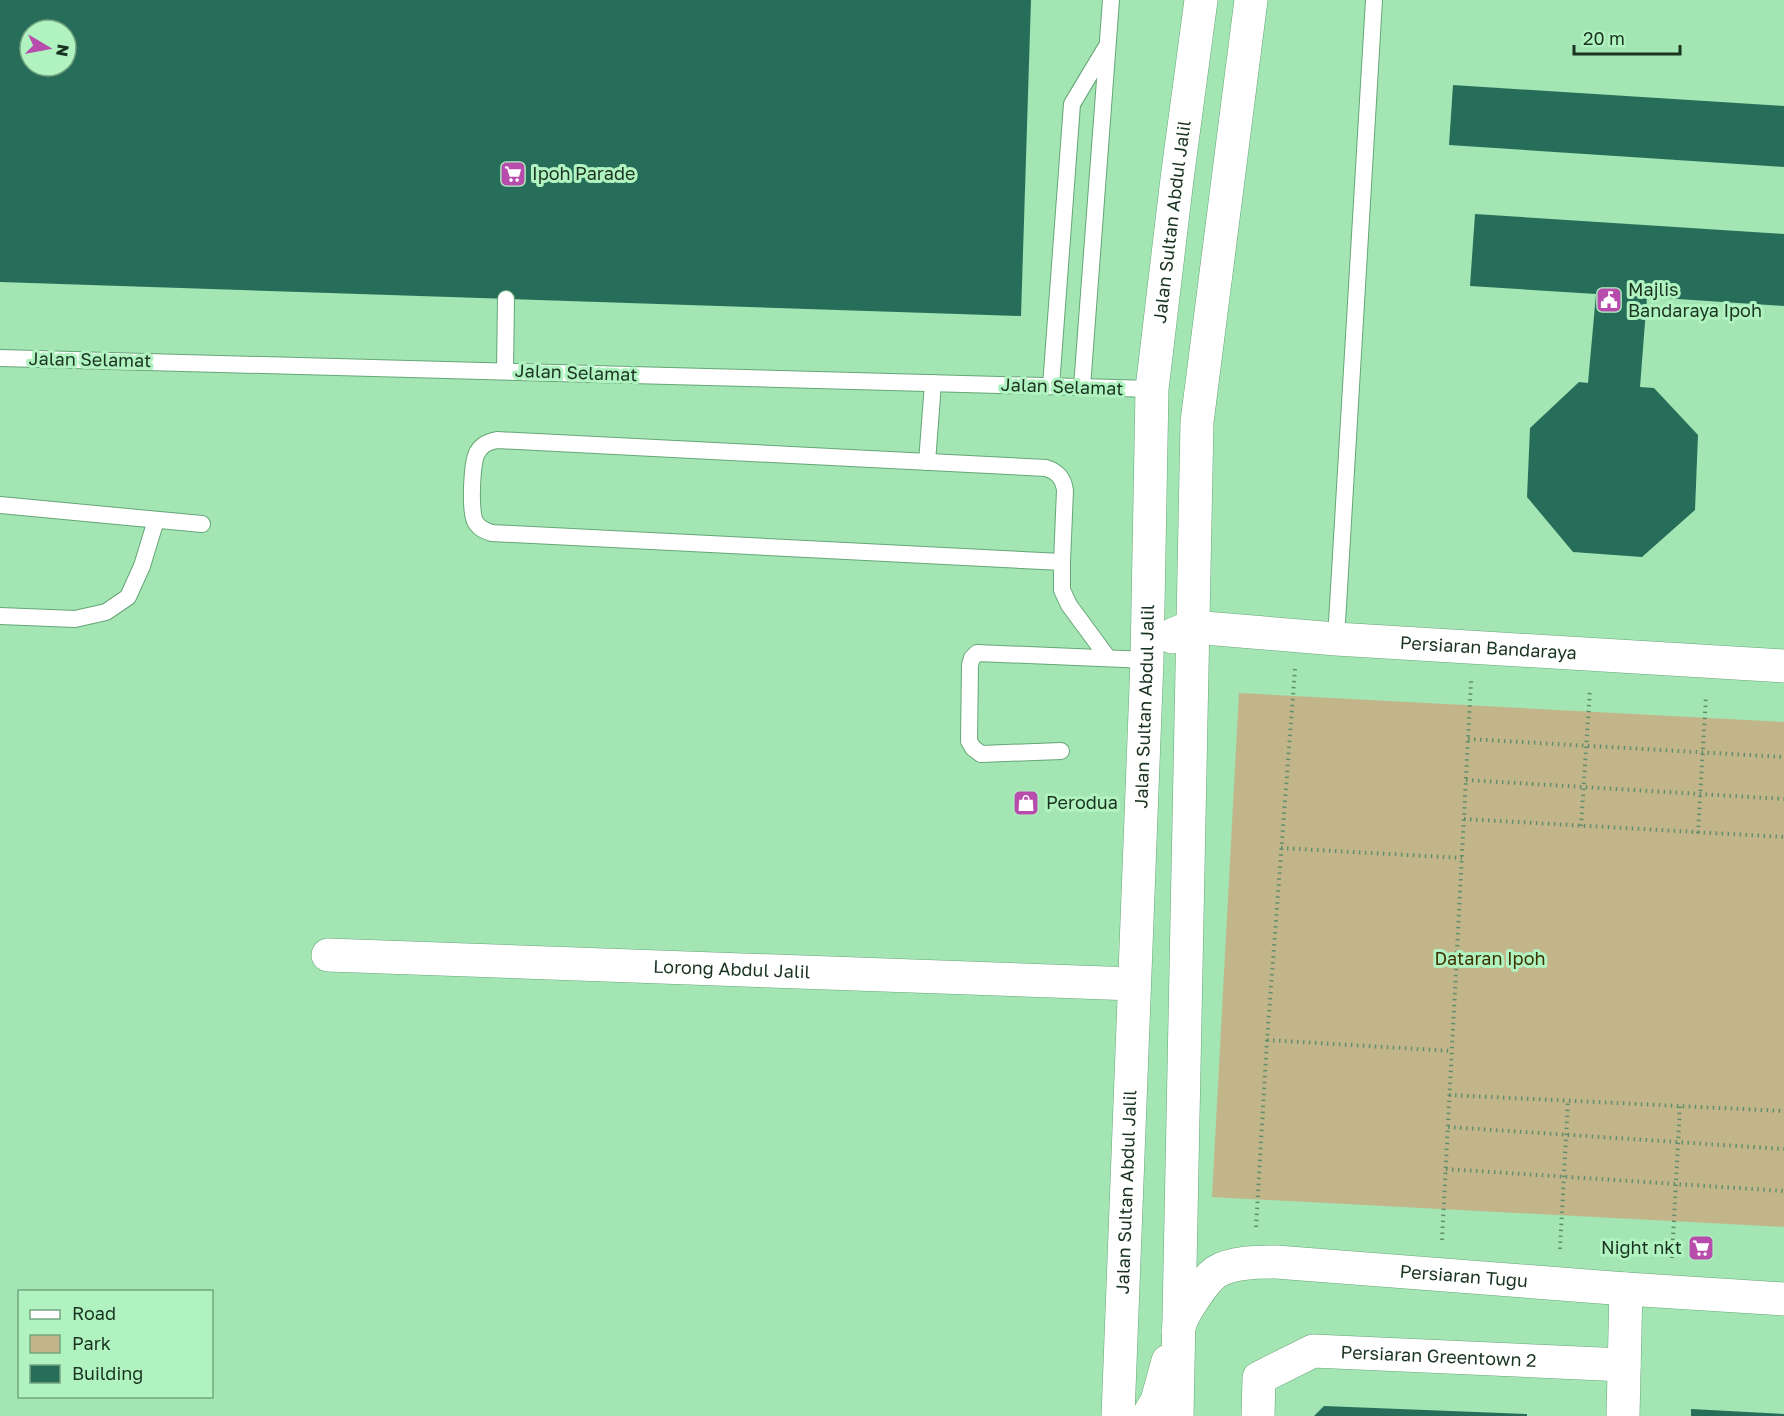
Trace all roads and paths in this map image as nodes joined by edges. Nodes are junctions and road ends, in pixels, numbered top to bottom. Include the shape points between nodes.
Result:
1 (1111, 0) edge
2 (1202, 0) edge
3 (1251, 0) edge
4 (1374, 0) edge
5 (1107, 46) junction
6 (506, 299) dead end
7 (0, 358) edge
8 (505, 371) junction
9 (933, 383) junction
10 (1051, 386) junction
11 (1082, 387) junction
12 (1152, 389) junction
13 (927, 462) junction
14 (0, 506) edge
15 (156, 520) junction
16 (202, 524) dead end
17 (1149, 527) junction
18 (1062, 562) junction
19 (0, 616) edge
20 (1192, 627) junction
21 (1297, 636) junction
22 (1336, 639) junction
23 (1472, 647) junction
24 (1592, 654) junction
25 (1108, 658) junction
26 (1146, 660) junction
27 (1708, 661) junction
28 (1784, 666) edge
29 (1468, 739) junction
30 (1586, 746) junction
31 (1061, 751) dead end
32 (1702, 753) junction
33 (1784, 757) edge
34 (1466, 780) junction
35 (1584, 787) junction
36 (1141, 788) junction
37 (1700, 794) junction
38 (1784, 799) edge
39 (1464, 819) junction
40 (1581, 826) junction
41 (1698, 832) junction
42 (1784, 837) edge
43 (1281, 848) junction
44 (1462, 858) junction
45 (328, 955) dead end
46 (1134, 984) junction
47 (1267, 1040) junction
48 (1452, 1051) junction
49 (1449, 1095) junction
50 (1568, 1100) junction
51 (1680, 1106) junction
52 (1784, 1111) edge
53 (1448, 1127) junction
54 (1566, 1135) junction
55 (1678, 1142) junction
56 (1784, 1149) edge
57 (1446, 1170) junction
58 (1564, 1177) junction
59 (1676, 1184) junction
60 (1784, 1191) edge
61 (1254, 1263) junction
62 (1440, 1275) junction
63 (1559, 1284) junction
64 (1626, 1289) junction
65 (1670, 1292) junction
66 (1784, 1299) edge
67 (1178, 1329) junction
68 (1624, 1365) junction
69 (1118, 1416) edge
70 (1148, 1416) edge
71 (1177, 1416) edge
72 (1258, 1416) edge
73 (1623, 1416) edge

1 - 5 lane
2 - 12 street, Jalan Sultan Abdul Jalil
3 - 20 street via 1197,422
4 - 22 lane
5 - 10 lane via 1072,104
5 - 11 lane
6 - 8 lane
7 - 8 lane, Jalan Selamat
8 - 9 lane, Jalan Selamat
9 - 10 lane, Jalan Selamat
9 - 13 lane
10 - 11 lane, Jalan Selamat
11 - 12 lane, Jalan Selamat
12 - 17 street, Jalan Sultan Abdul Jalil
13 - 18 lane via 1056,471 1065,490
13 - 18 lane via 497,441 478,450 472,511 474,522 492,533
14 - 15 lane
15 - 16 lane
15 - 19 lane via 128,597 106,612 75,619
17 - 20 street via 1156,541 1157,572 1164,601 1176,617
17 - 26 street, Jalan Sultan Abdul Jalil
18 - 25 lane via 1065,597
20 - 21 street, Persiaran Bandaraya
20 - 36 street via 1174,634 1160,653 1152,763
20 - 67 street
21 - 22 street, Persiaran Bandaraya
21 - 43 path
22 - 23 street, Persiaran Bandaraya
23 - 24 street, Persiaran Bandaraya
23 - 29 path
24 - 27 street, Persiaran Bandaraya
24 - 30 path
25 - 26 lane
25 - 31 lane via 977,653 972,658 969,741 974,748 981,754
26 - 36 street, Jalan Sultan Abdul Jalil
27 - 28 street, Persiaran Bandaraya
27 - 32 path
29 - 30 path
29 - 34 path
30 - 32 path
30 - 35 path
32 - 33 path
32 - 37 path
34 - 35 path
34 - 39 path
35 - 37 path
35 - 40 path
36 - 46 street, Jalan Sultan Abdul Jalil
37 - 38 path
37 - 41 path
39 - 40 path
39 - 44 path
40 - 41 path
41 - 42 path
43 - 44 path
43 - 47 path
44 - 48 path
45 - 46 street, Lorong Abdul Jalil
46 - 69 street, Jalan Sultan Abdul Jalil
47 - 48 path
47 - 61 path
48 - 49 path
49 - 50 path
49 - 53 path
50 - 51 path
50 - 54 path
51 - 52 path
51 - 55 path
53 - 54 path
53 - 57 path
54 - 55 path
54 - 58 path
55 - 56 path
55 - 59 path
57 - 58 path
57 - 62 path
58 - 59 path
58 - 63 path
59 - 60 path
59 - 65 path
61 - 62 street, Persiaran Tugu
61 - 67 street, Persiaran Tugu via 1217,1272 1203,1285
62 - 63 street, Persiaran Tugu
63 - 64 street, Persiaran Tugu
64 - 65 street, Persiaran Tugu
64 - 68 street
65 - 66 street, Persiaran Tugu
67 - 70 street via 1157,1401
67 - 71 street
68 - 72 street, Persiaran Greentown 2 via 1313,1351 1259,1378
68 - 73 street

